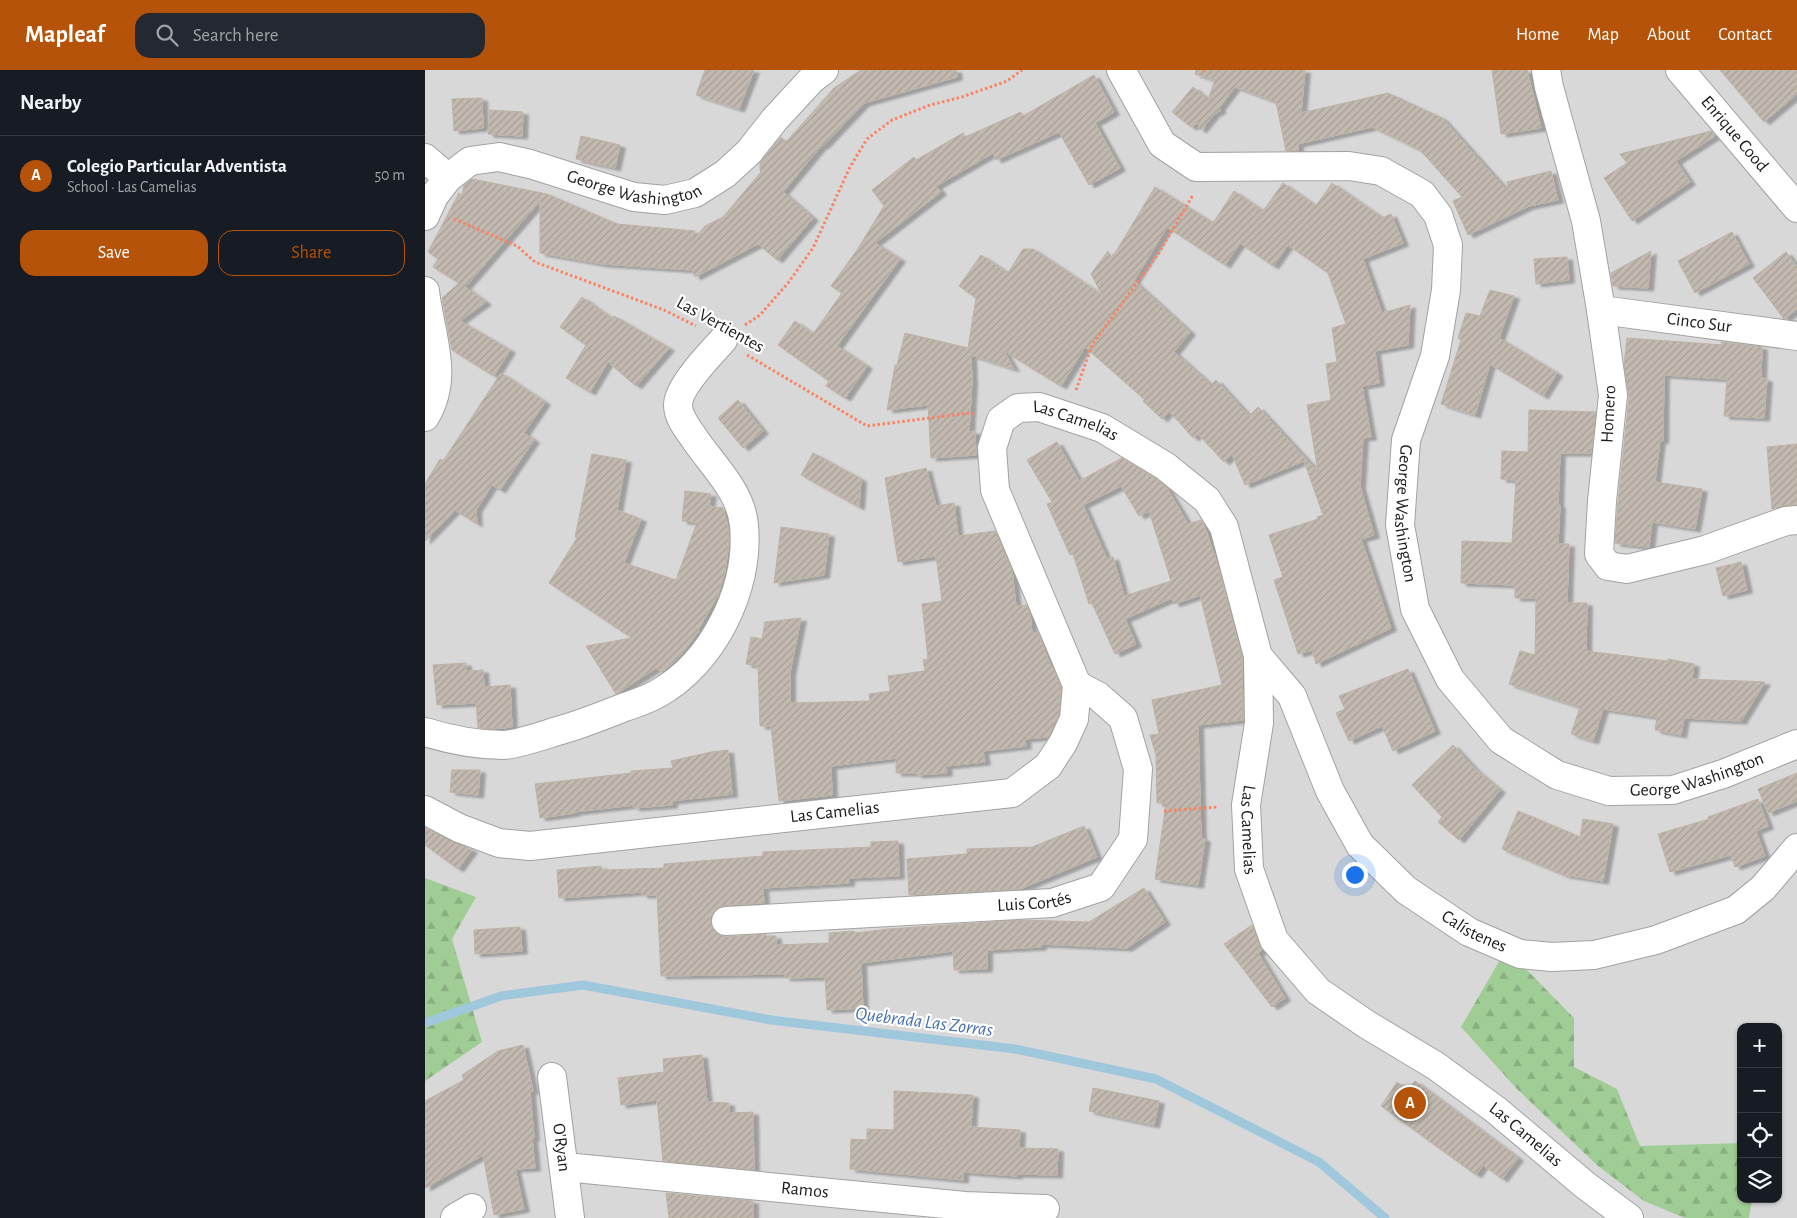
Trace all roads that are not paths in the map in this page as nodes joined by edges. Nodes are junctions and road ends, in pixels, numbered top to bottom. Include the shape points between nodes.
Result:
1 (824, 70) edge
2 (1121, 70) edge
3 (1546, 70) edge
4 (1680, 70) edge
5 (425, 158) edge
6 (1768, 174) junction
7 (448, 178) junction
8 (1797, 184) edge
9 (1797, 208) edge
10 (427, 212) edge
11 (425, 291) edge
12 (1601, 310) junction
13 (1797, 336) edge
14 (723, 340) road end
15 (425, 417) edge
16 (1797, 520) edge
17 (1258, 656) junction
18 (1077, 685) junction
19 (425, 732) edge
20 (1797, 744) edge
21 (425, 810) edge
22 (1797, 848) edge
23 (726, 921) dead end
24 (552, 1078) dead end
25 (565, 1168) junction
26 (1045, 1208) dead end
27 (966, 1212) edge
28 (570, 1218) edge
29 (1629, 1218) edge

1 - 7 street, George Washington via 781,112 749,152 725,174 695,193 665,200 633,197 499,157 470,161
2 - 20 street, George Washington via 1162,144 1195,166 1349,166 1381,171 1422,194 1438,215 1448,245 1446,290 1435,356 1406,440 1400,525 1415,609 1450,679 1501,740 1557,775 1609,791 1673,790
3 - 12 street, Homero via 1586,221
4 - 6 street, Enrique Cood
5 - 7 street
6 - 8 street, Enrique Cood
6 - 9 street
7 - 10 street, George Washington
11 - 15 street via 436,345 438,385
12 - 13 street, Cinco Sur
12 - 16 street, Homero via 1613,395 1599,554 1608,566 1627,569 1695,553
14 - 19 street via 687,383 678,404 682,422 738,501 744,525 744,564 733,605 709,646 685,675 656,695 576,726 505,745 456,741
17 - 18 street, Las Camelias via 1224,527 1207,500 1165,466 1102,428 1039,407 1018,408 1001,420 992,448 995,490
17 - 22 street, Calístenes via 1292,696 1330,791 1360,845 1405,890 1469,932 1520,954 1552,957 1594,955 1656,940 1736,910 1763,888
17 - 29 street, Las Camelias via 1259,723 1246,805 1249,869 1274,940 1318,991 1436,1066 1497,1110
18 - 21 street, Las Camelias via 1074,719 1063,743 1048,766 1012,793 530,846 499,843 459,828
18 - 23 street, Luis Cortés via 1098,696 1123,718 1138,769 1133,839 1101,887 1052,903
24 - 25 street, O'Ryan
25 - 27 street, Ramos
25 - 28 street, O'Ryan
26 - 27 street, Ramos

